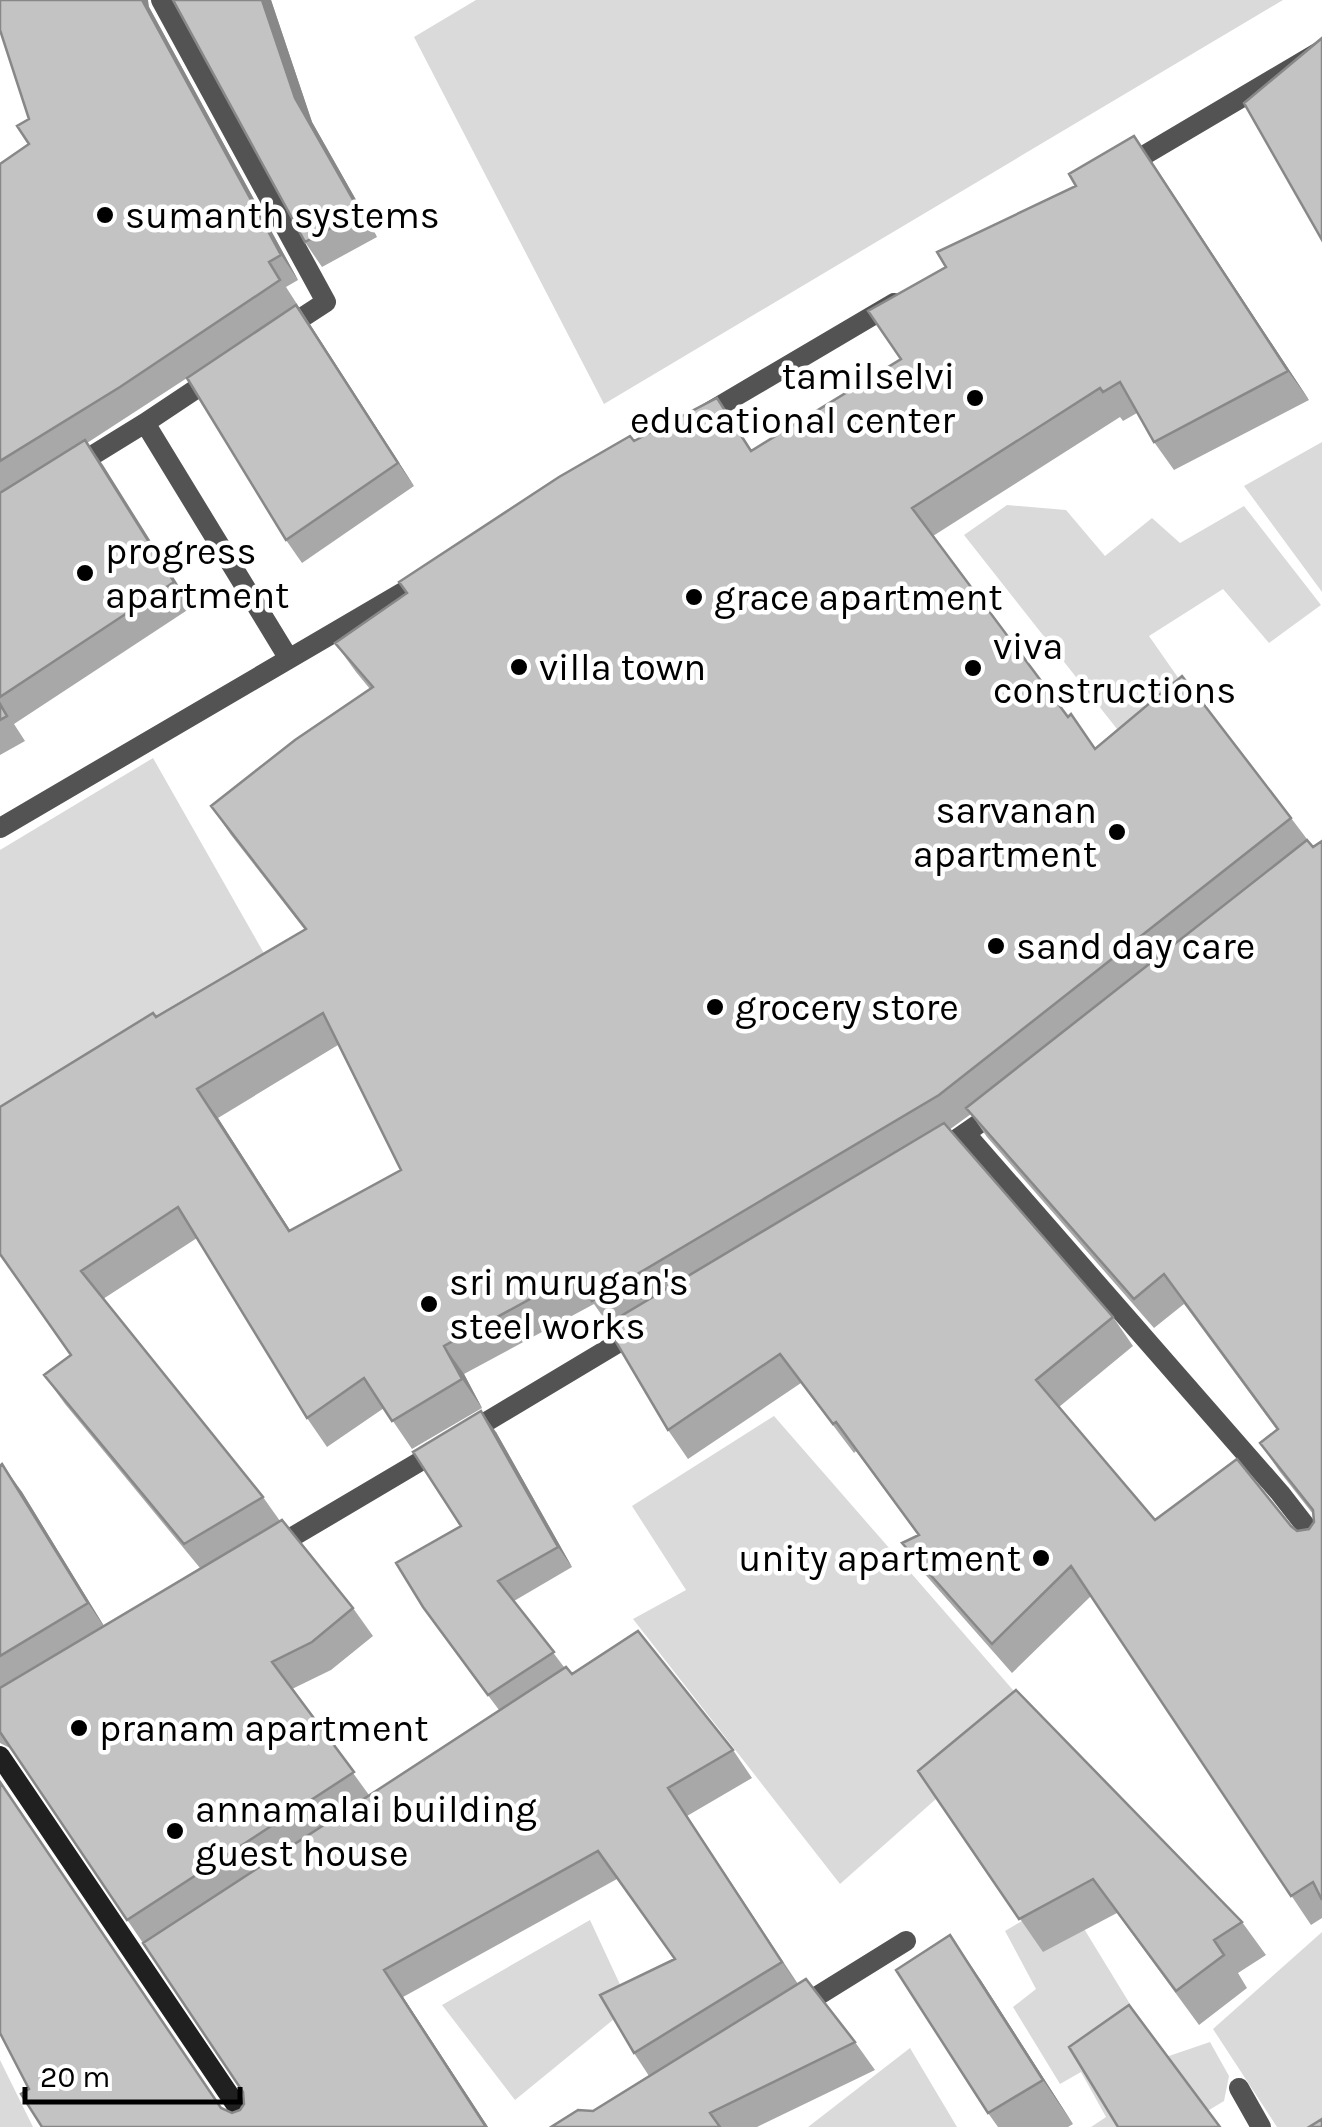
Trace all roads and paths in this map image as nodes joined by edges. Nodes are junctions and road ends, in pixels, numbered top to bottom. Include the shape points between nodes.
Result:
1 (161, 0) edge
2 (1322, 50) edge
3 (1116, 172) edge
4 (909, 294) edge
5 (260, 346) edge
6 (227, 368) edge
7 (145, 423) junction
8 (685, 426) edge
9 (48, 482) edge
10 (444, 568) edge
11 (289, 660) junction
12 (0, 828) edge
13 (1014, 1098) edge
14 (967, 1135) junction
15 (916, 1165) edge
16 (662, 1317) edge
17 (1322, 1546) edge
18 (254, 1560) edge
19 (0, 1756) edge
20 (906, 1941) dead end
21 (772, 2024) edge
22 (1239, 2088) dead end
23 (251, 2127) edge
24 (1261, 2127) edge

1 - 5 street via 326,302
2 - 3 street
4 - 8 street
6 - 7 street
7 - 9 street
7 - 11 street
10 - 11 street
11 - 12 street
13 - 14 street
14 - 15 street
14 - 17 street
16 - 18 street
19 - 23 street via 151,1962
20 - 21 street
22 - 24 street

